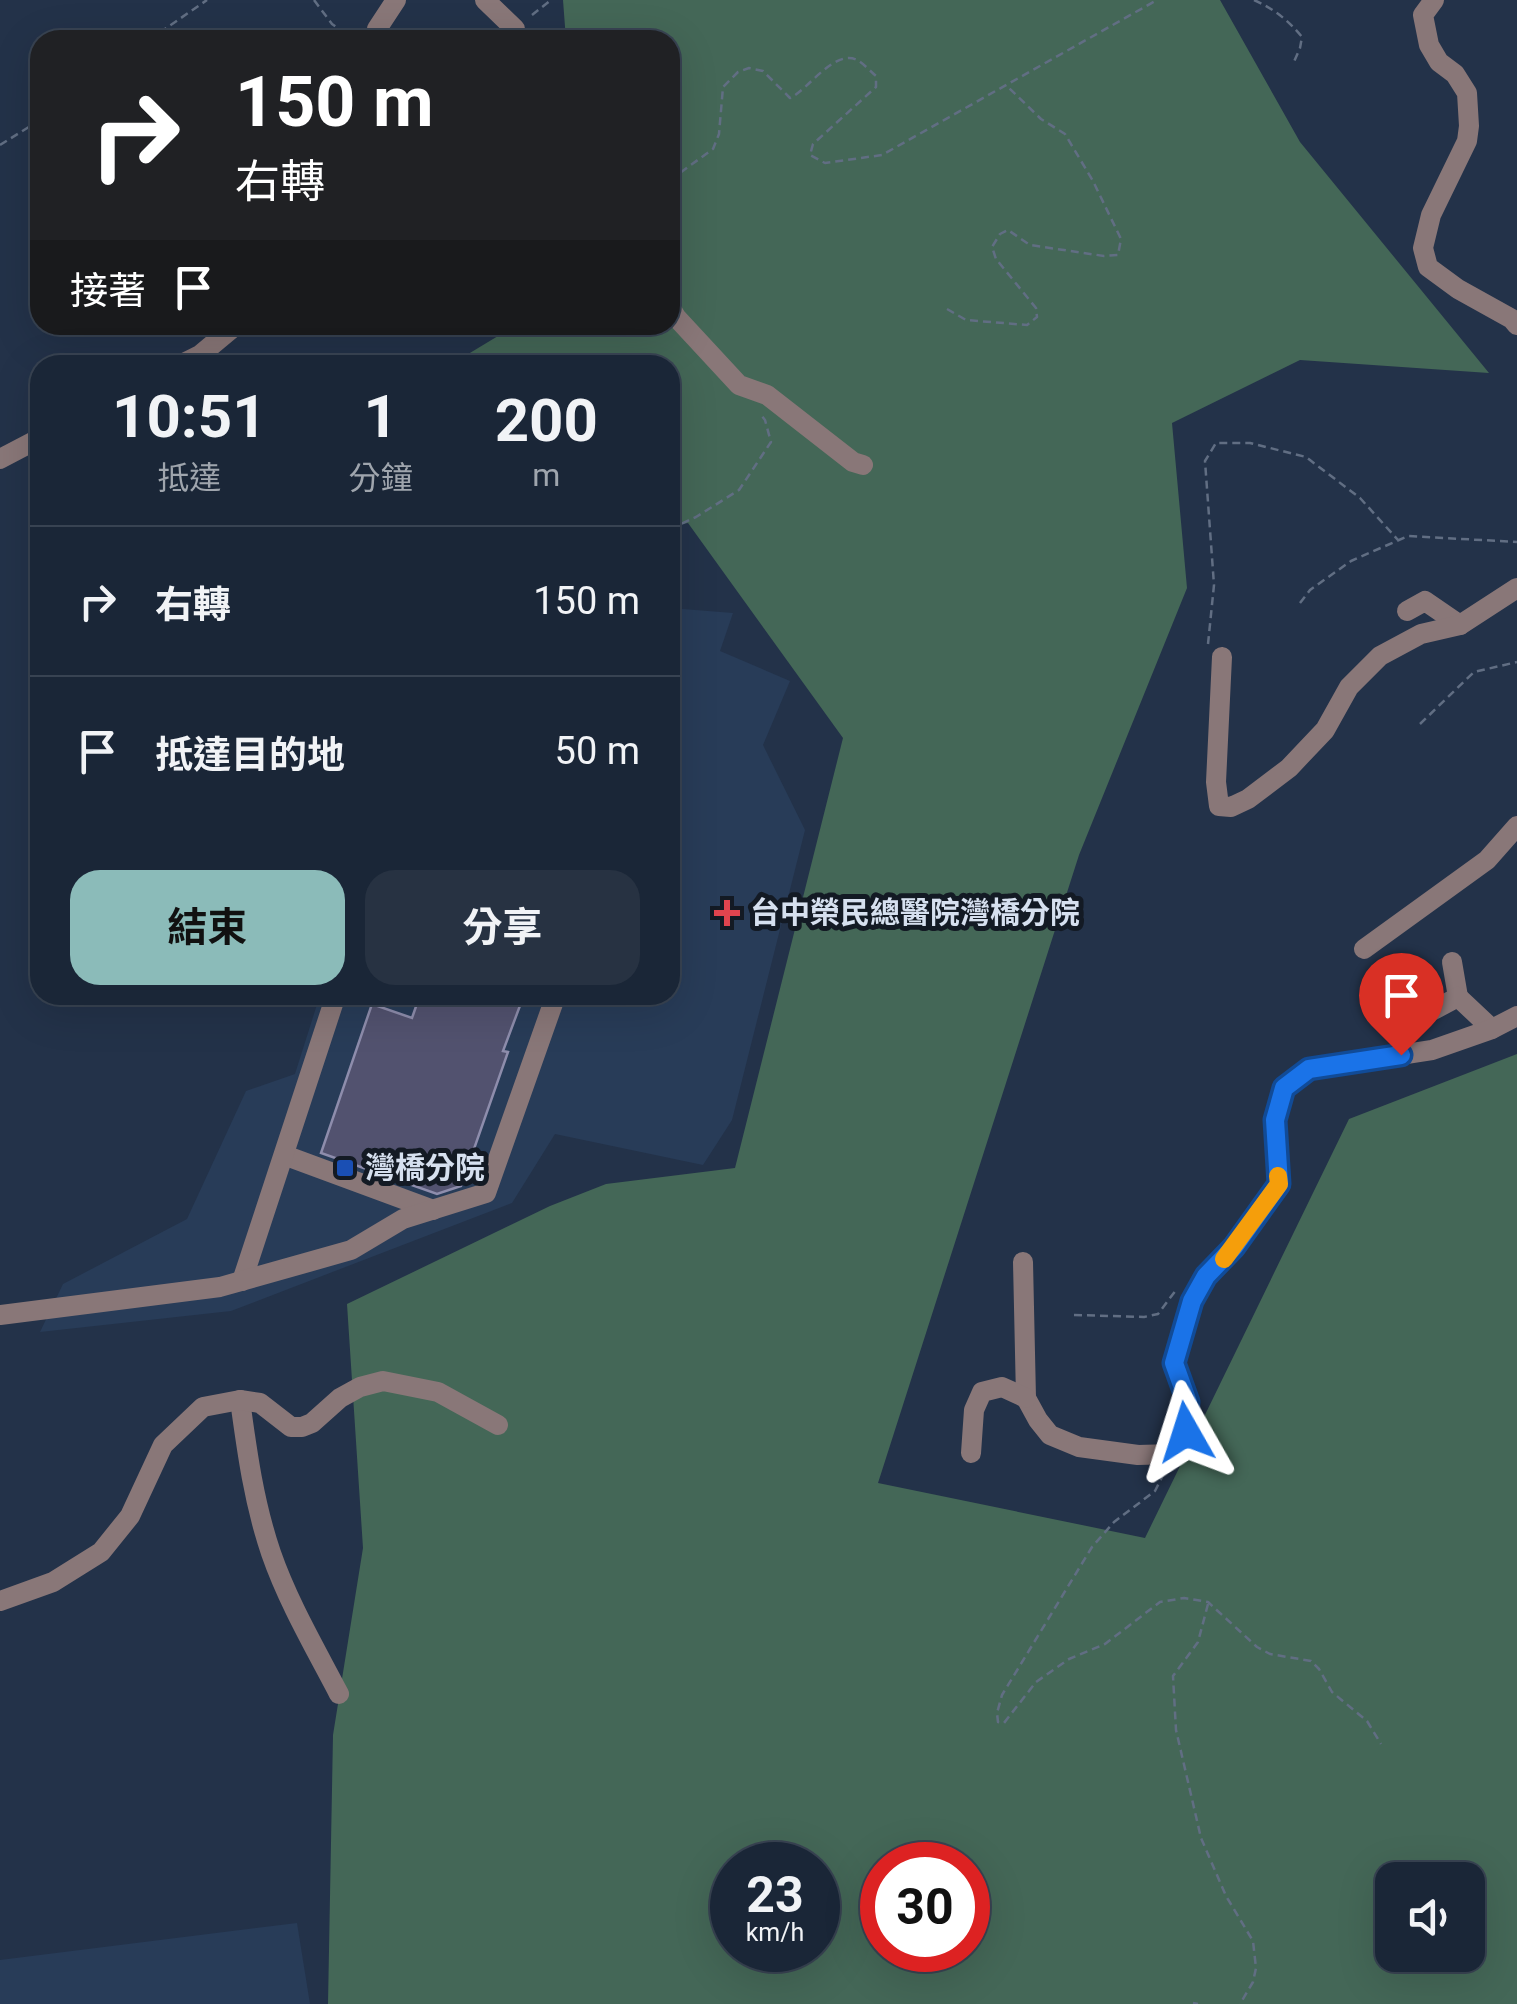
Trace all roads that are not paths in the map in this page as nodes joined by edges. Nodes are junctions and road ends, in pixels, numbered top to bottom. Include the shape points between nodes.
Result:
1 (396, 0) edge
2 (485, 0) edge
3 (1426, 5) edge
4 (377, 30) edge
5 (507, 30) edge
6 (680, 320) edge
7 (1517, 325) edge
8 (226, 335) edge
9 (207, 355) edge
10 (30, 443) edge
11 (0, 459) edge
12 (863, 465) dead end
13 (1517, 588) edge
14 (1407, 611) dead end
15 (1460, 626) junction
16 (1222, 657) road end
17 (1517, 826) edge
18 (1364, 949) dead end
19 (1452, 962) dead end
20 (1458, 998) junction
21 (333, 1005) edge
22 (552, 1005) edge
23 (1424, 1016) dead end
24 (1517, 1016) edge
25 (1492, 1029) junction
26 (284, 1155) junction
27 (433, 1210) junction
28 (1023, 1262) dead end
29 (242, 1280) junction
30 (0, 1315) edge
31 (1026, 1398) junction
32 (240, 1400) junction
33 (498, 1425) dead end
34 (971, 1452) dead end
35 (0, 1601) edge
36 (339, 1694) dead end

1 - 4 street
2 - 5 street
3 - 7 street via 1428,45 1468,93 1469,126 1431,215 1423,248 1428,267
6 - 12 street via 739,386 768,395
8 - 9 street
10 - 11 street
13 - 15 street
14 - 15 street via 1425,600
15 - 16 street via 1421,634 1380,656 1289,768 1230,807 1219,806 1216,782
17 - 18 street via 1487,860
19 - 20 street
20 - 23 street
20 - 25 street
21 - 26 street
22 - 27 street via 486,1192
24 - 25 street
25 - 31 street via 1432,1050 1309,1069 1284,1088 1275,1120 1279,1184 1192,1301 1174,1363 1188,1402 1186,1432 1174,1454 1079,1447 1050,1435
26 - 27 street
26 - 29 street
27 - 29 street via 351,1250
28 - 31 street
29 - 30 street
31 - 34 street via 1002,1387 982,1392
32 - 33 street via 260,1404 291,1427 302,1426 340,1398 382,1381 438,1392
32 - 35 street via 203,1407 162,1445 130,1516 101,1552 53,1582
32 - 36 street via 250,1477 271,1554

